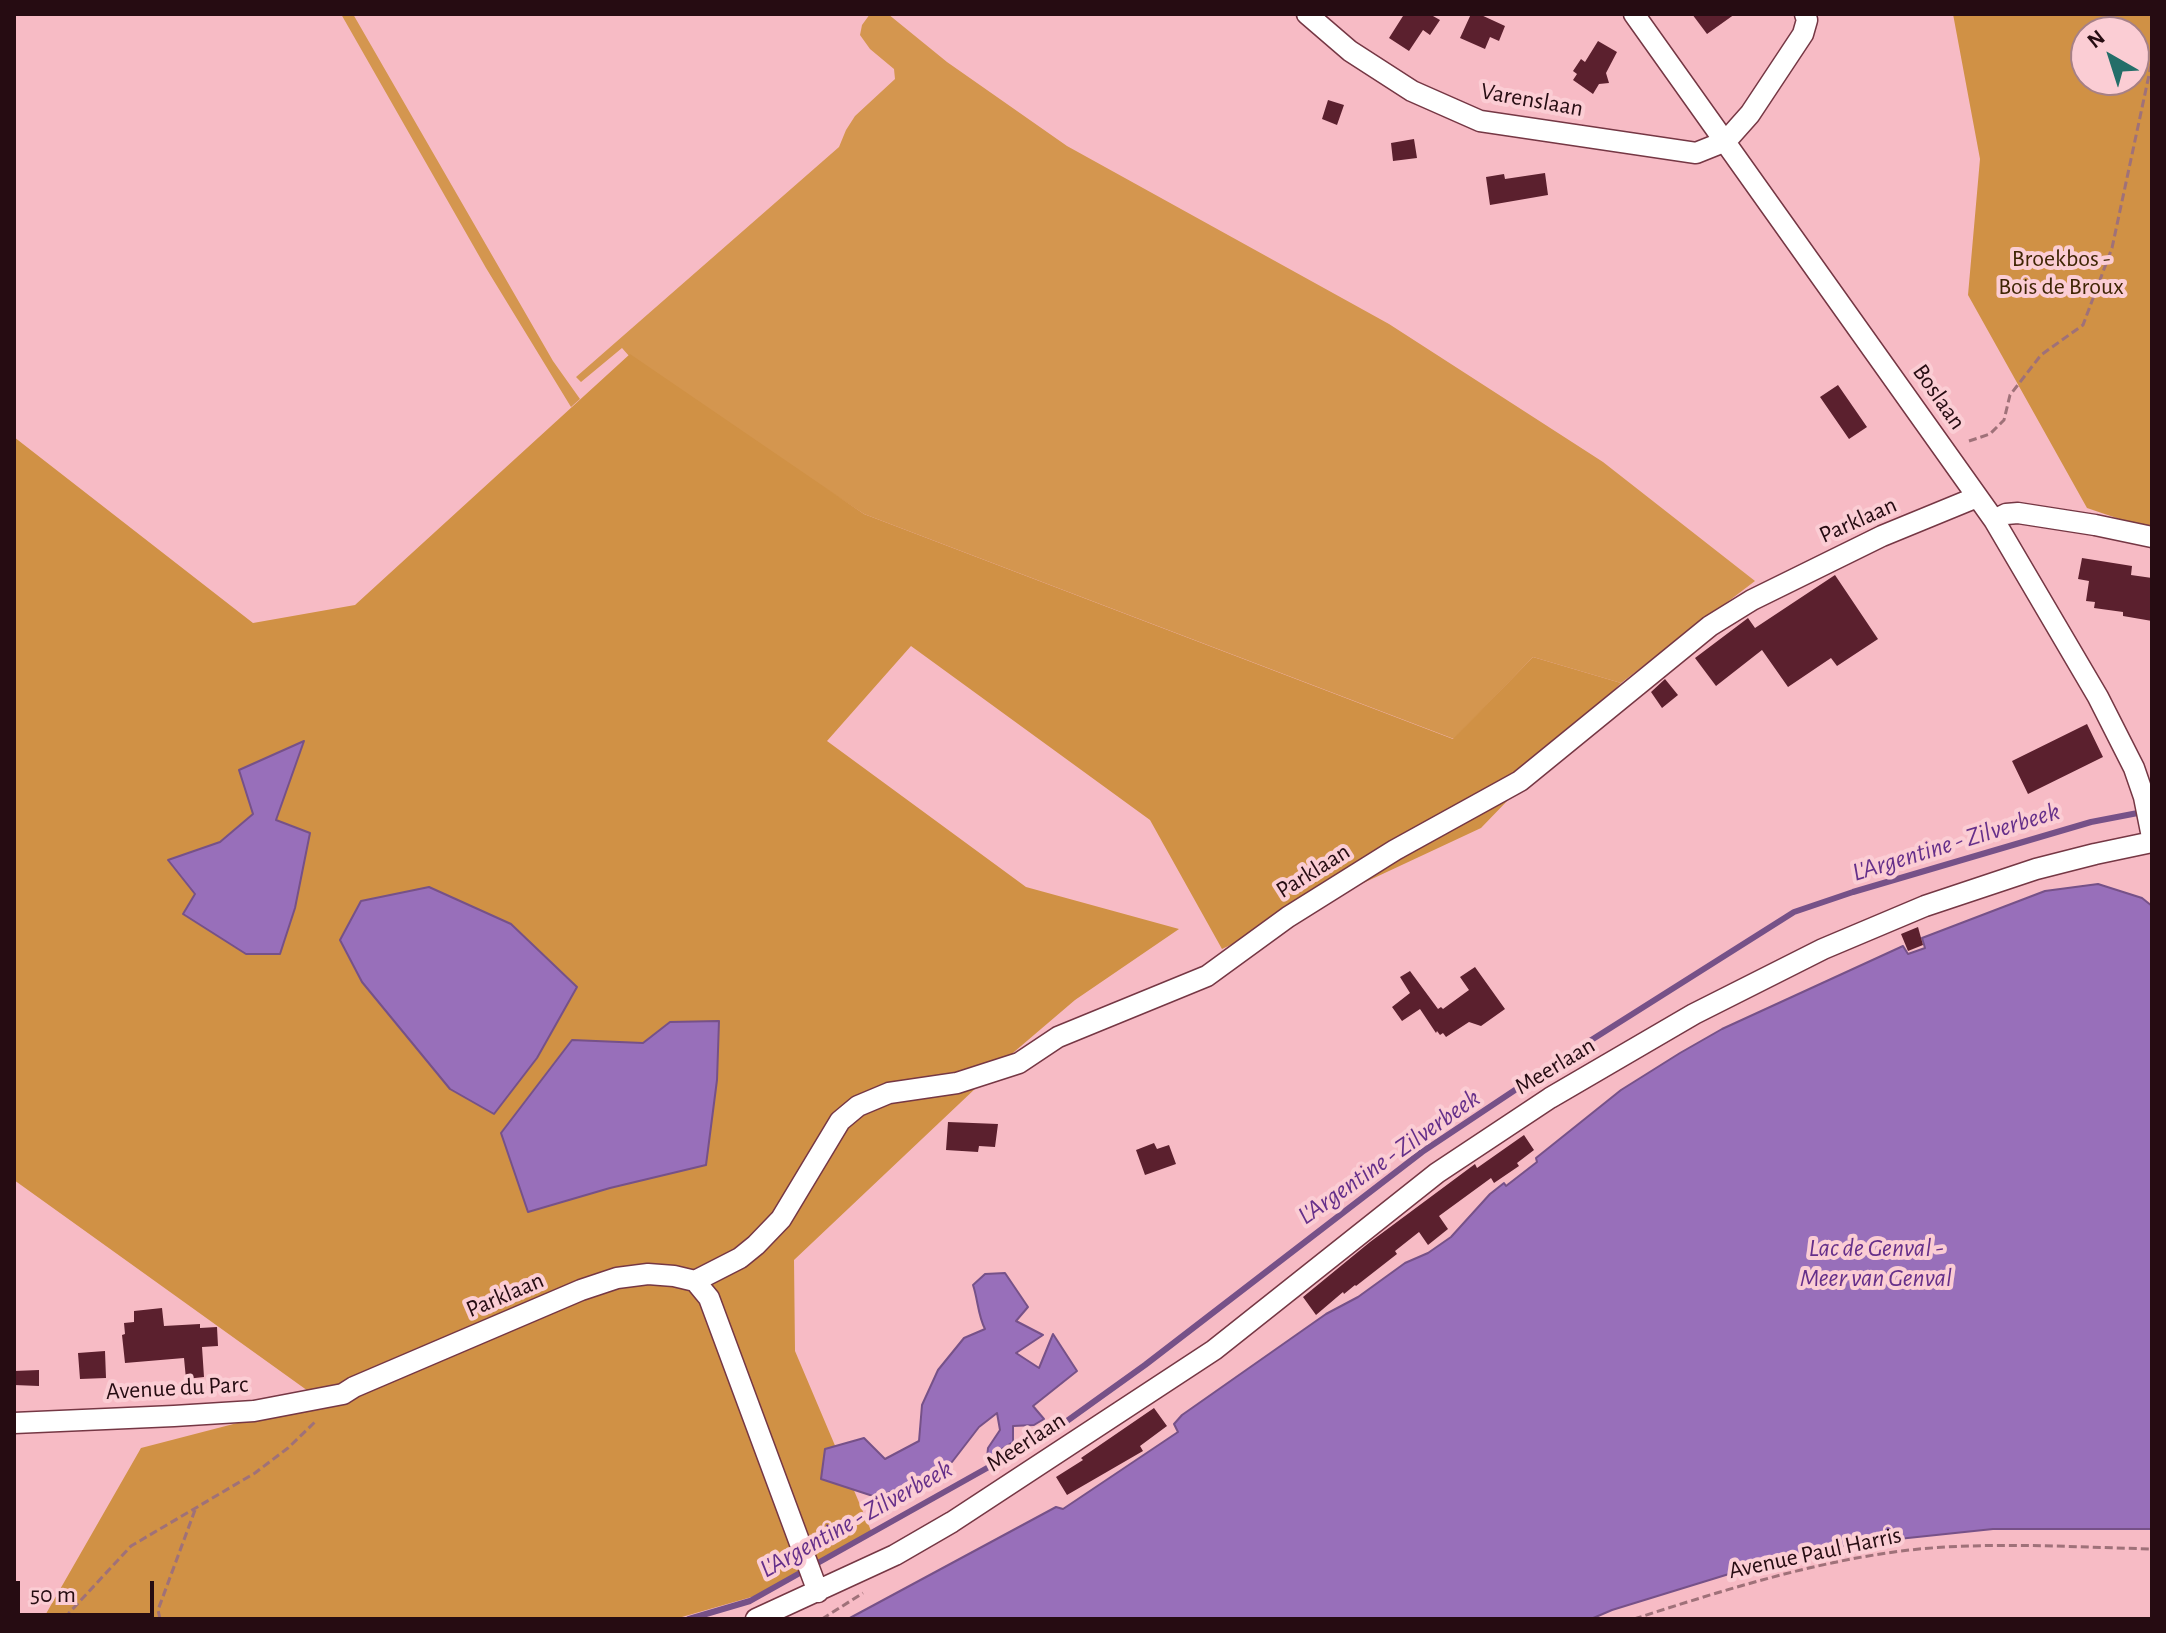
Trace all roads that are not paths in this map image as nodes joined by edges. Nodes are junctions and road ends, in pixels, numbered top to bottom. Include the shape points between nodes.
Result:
1 (1307, 14) edge
2 (1634, 14) edge
3 (1805, 14) edge
4 (1726, 141) junction
5 (1977, 497) junction
6 (1994, 520) junction
7 (2152, 537) edge
8 (2151, 833) edge
9 (695, 1281) junction
10 (343, 1394) joint
11 (14, 1423) edge
12 (816, 1587) junction
13 (756, 1619) edge

1 - 4 street, Varenslaan via 1350,51 1412,91 1480,121 1696,153
2 - 4 street, Boslaan
3 - 4 street via 1803,34
4 - 5 street, Boslaan
5 - 6 street, Boslaan
5 - 9 street, Parklaan via 1882,536 1710,626 1520,781 1395,850 1207,976 1058,1037 1019,1063 957,1083 889,1093 858,1106 840,1121 781,1219 740,1258
6 - 7 street via 2018,513
6 - 8 street, Boslaan via 2134,768
8 - 12 street, Meerlaan via 1925,906 1823,949 1694,1014 1550,1098 1437,1173 1201,1358 952,1522 895,1555
9 - 10 street, Parklaan via 648,1274 617,1278
9 - 12 street via 709,1298
10 - 11 street, Avenue du Parc via 254,1411
12 - 13 street, Meerlaan

